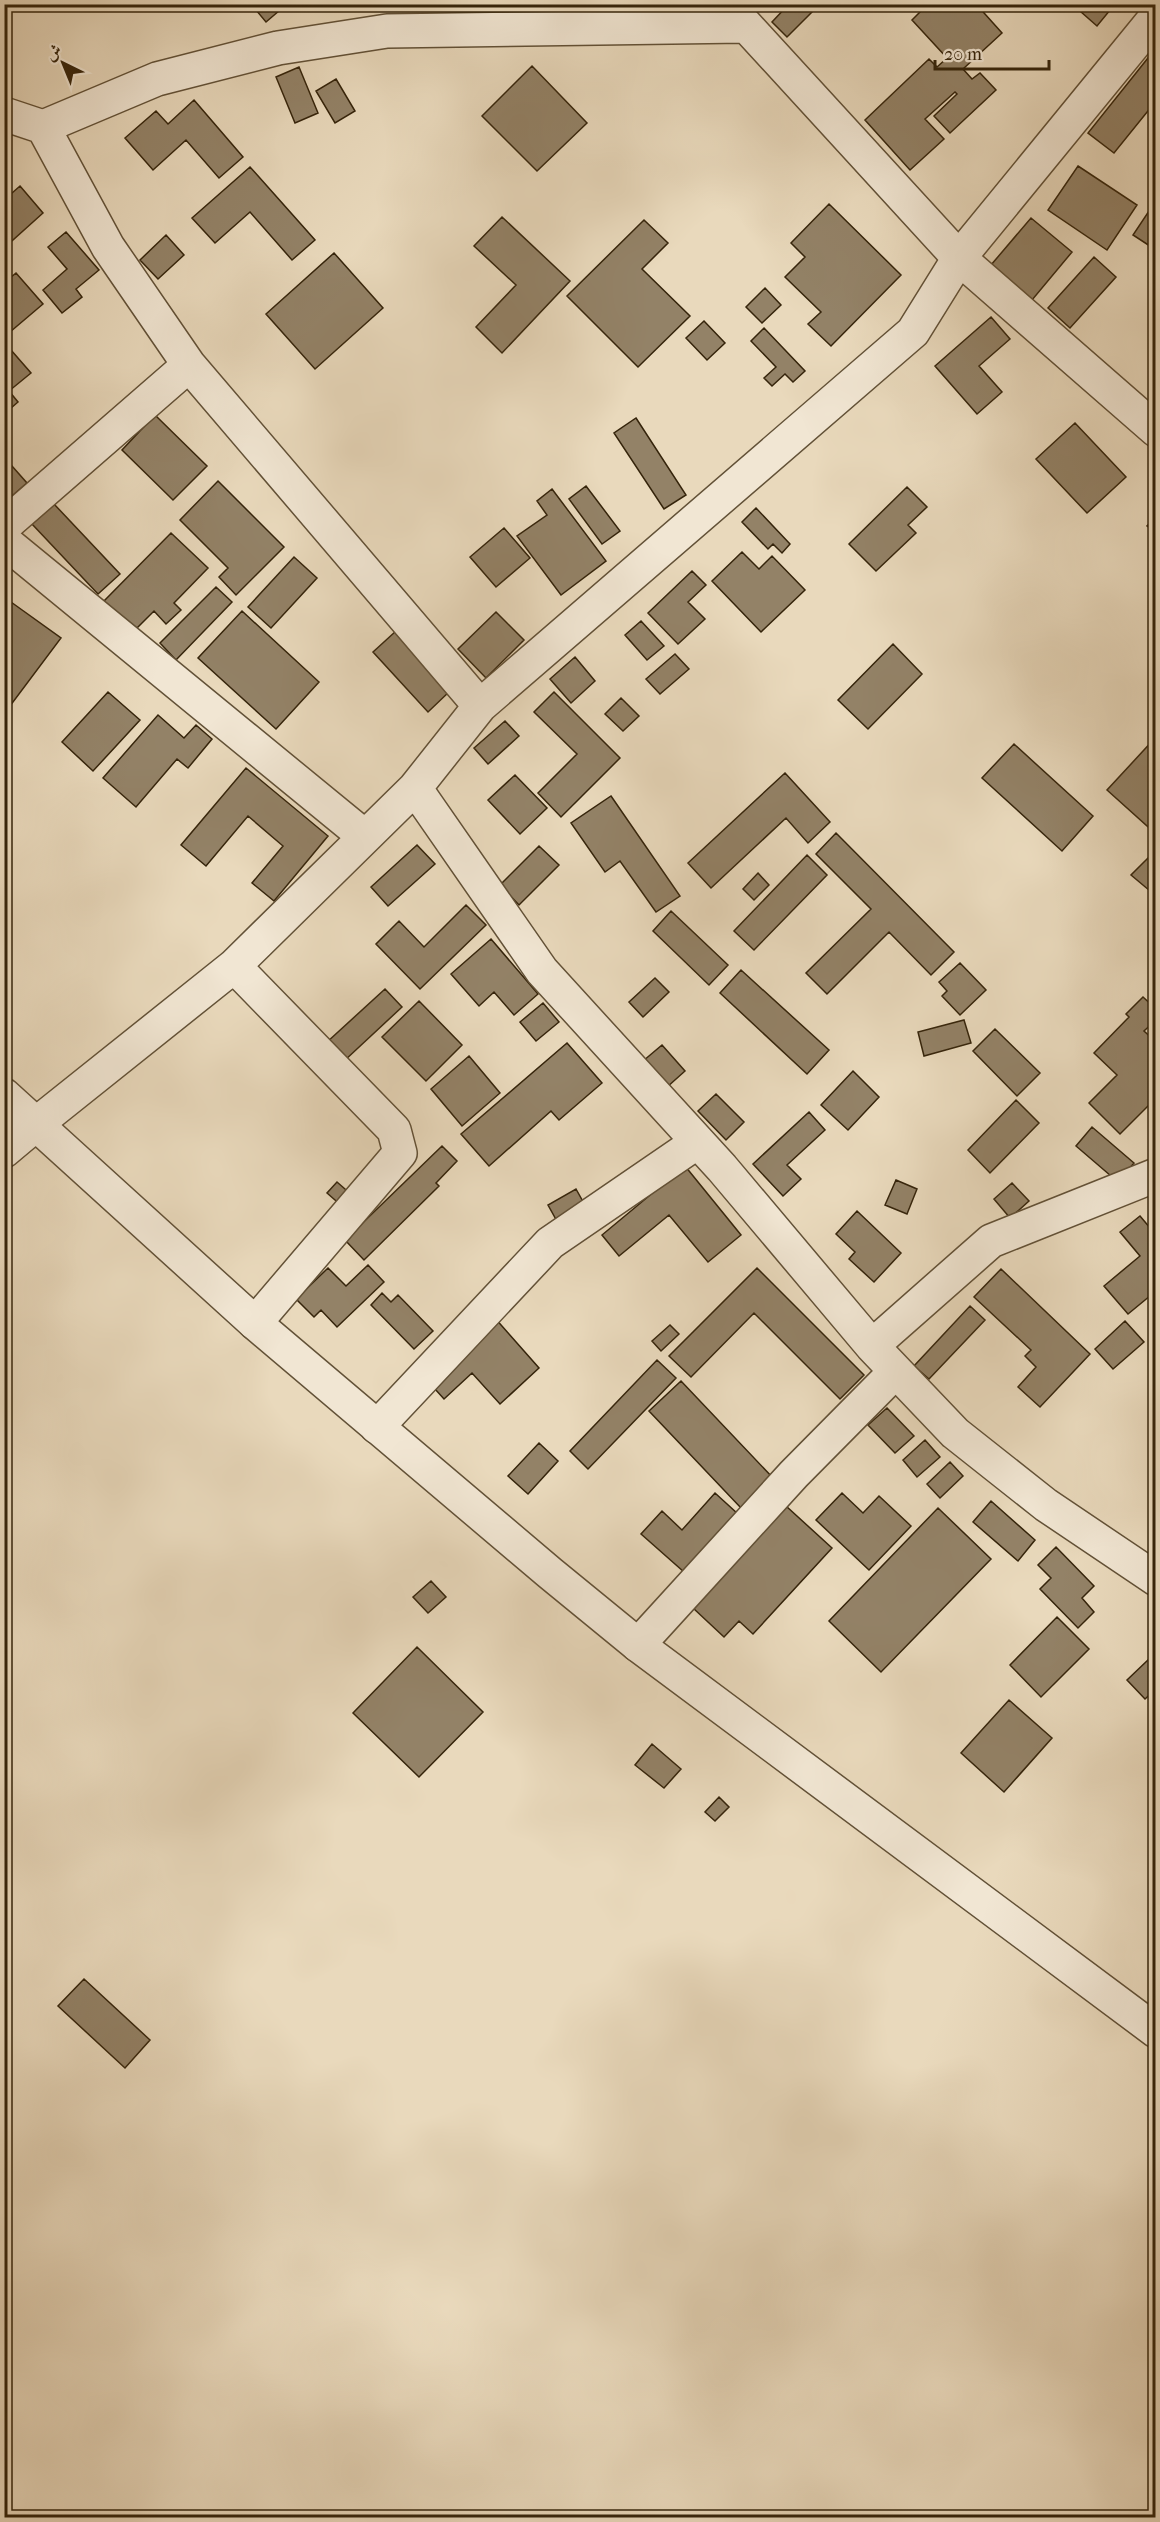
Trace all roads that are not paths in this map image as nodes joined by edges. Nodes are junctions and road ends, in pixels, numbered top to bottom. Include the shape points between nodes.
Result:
1 (736, 15) edge
2 (1155, 17) edge
3 (4, 114) edge
4 (43, 127) junction
5 (959, 258) junction
6 (189, 365) junction
7 (1155, 430) edge
8 (4, 526) edge
9 (4, 541) edge
10 (480, 706) junction
11 (415, 788) junction
12 (364, 836) junction
13 (234, 966) junction
14 (4, 1095) edge
15 (35, 1125) junction
16 (696, 1143) junction
17 (4, 1151) edge
18 (1155, 1175) edge
19 (255, 1323) junction
20 (872, 1346) junction
21 (896, 1371) junction
22 (377, 1427) junction
23 (1155, 1579) edge
24 (639, 1645) junction
25 (1155, 2031) edge

1 - 4 street via 387,30 278,48 157,79
1 - 5 street
2 - 5 street
3 - 4 street
4 - 6 street via 108,247
5 - 7 street
5 - 10 street via 913,332
6 - 8 street
6 - 10 street
9 - 12 street
10 - 11 street
11 - 12 street
11 - 16 street via 542,971
12 - 13 street
13 - 15 street
13 - 19 street via 394,1130 400,1153
14 - 15 street
15 - 17 street
15 - 19 street
16 - 20 street via 722,1168
16 - 22 street via 550,1243
18 - 20 street via 991,1241
19 - 22 street
20 - 21 street
21 - 23 street via 955,1433 1047,1505
21 - 24 street via 794,1474
22 - 24 street
24 - 25 street

